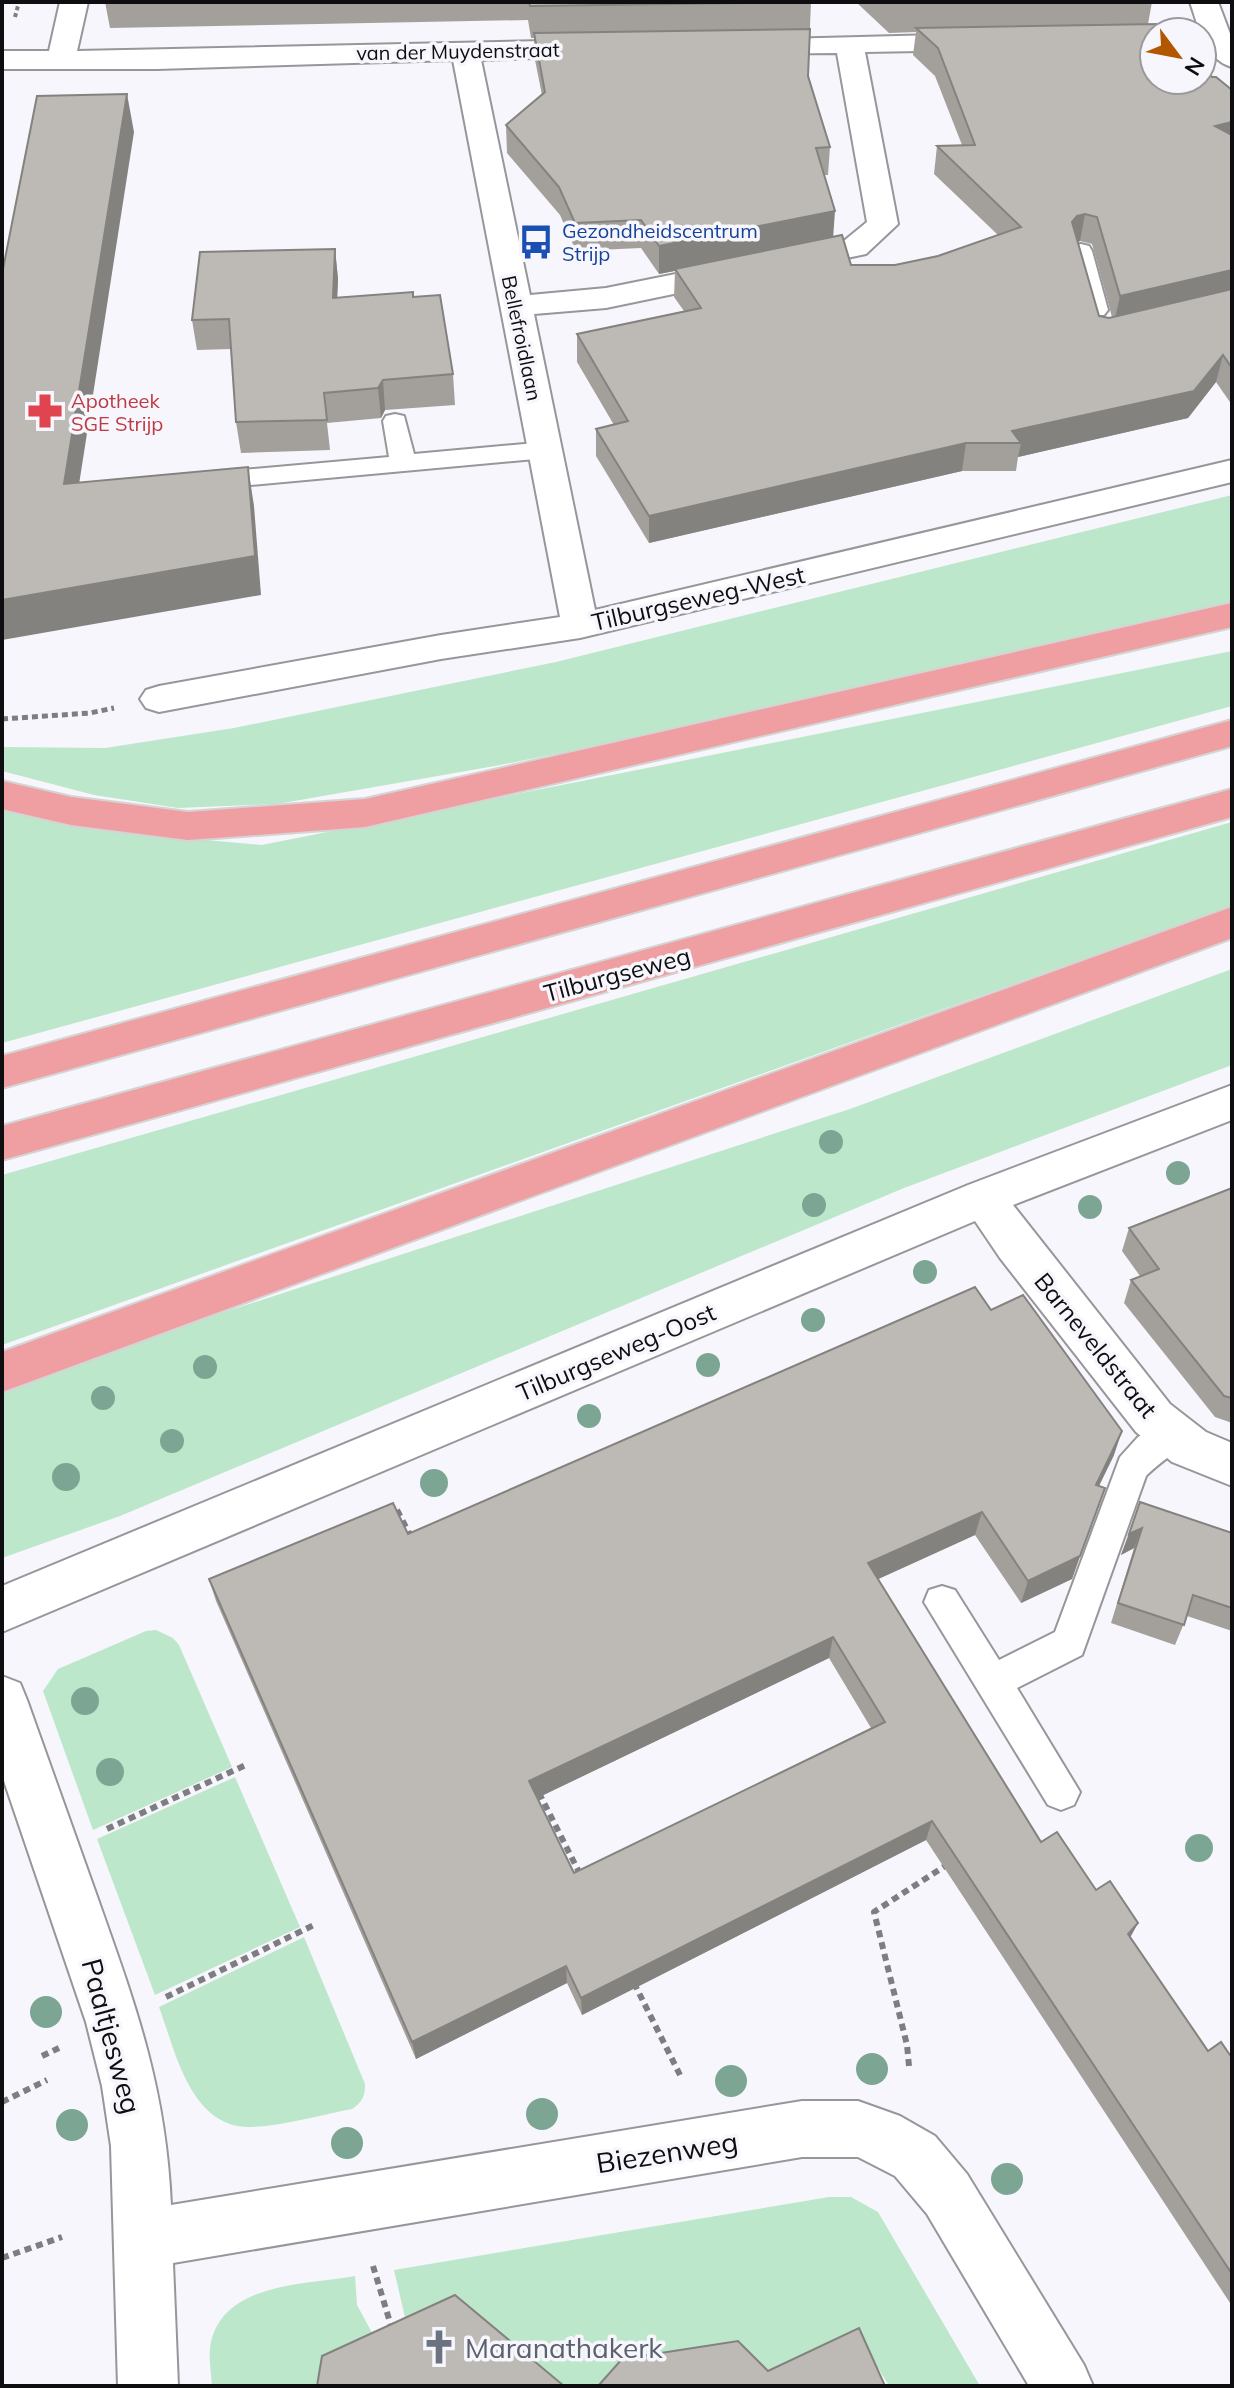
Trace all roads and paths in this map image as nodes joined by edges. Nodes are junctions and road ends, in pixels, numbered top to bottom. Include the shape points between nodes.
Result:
1 (74, 2) edge
2 (1204, 2) edge
3 (1001, 42) edge
4 (849, 44) junction
5 (1221, 44) edge
6 (721, 46) edge
7 (625, 48) edge
8 (465, 50) junction
9 (2, 60) edge
10 (61, 60) junction
11 (1081, 251) edge
12 (517, 306) junction
13 (1103, 336) edge
14 (395, 421) dead end
15 (546, 450) junction
16 (403, 463) junction
17 (1232, 471) edge
18 (184, 483) edge
19 (1232, 615) edge
20 (580, 626) junction
21 (159, 699) joint
22 (2, 719) edge
23 (1232, 733) edge
24 (2, 795) edge
25 (1232, 803) edge
26 (1232, 922) edge
27 (2, 1072) edge
28 (1232, 1102) edge
29 (2, 1143) edge
30 (984, 1198) junction
31 (2, 1372) edge
32 (1171, 1435) junction
33 (1232, 1465) edge
34 (397, 1510) edge
35 (418, 1551) edge
36 (942, 1602) dead end
37 (2, 1609) edge
38 (992, 1682) junction
39 (2, 1700) edge
40 (248, 1764) dead end
41 (537, 1789) edge
42 (1061, 1792) dead end
43 (103, 1831) dead end
44 (954, 1860) edge
45 (587, 1889) edge
46 (316, 1924) dead end
47 (630, 1974) edge
48 (163, 1998) dead end
49 (909, 2066) dead end
50 (680, 2075) dead end
51 (47, 2080) dead end
52 (2, 2102) edge
53 (62, 2237) dead end
54 (143, 2239) junction
55 (2, 2258) edge
56 (373, 2261) dead end
57 (394, 2334) edge
58 (148, 2386) edge
59 (1063, 2386) edge

1 - 10 street
2 - 5 street
3 - 4 street
4 - 6 street
4 - 12 street via 883,224 855,247 606,298
7 - 8 street, van der Muydenstraat
8 - 10 street, van der Muydenstraat
8 - 12 street, Bellefroidlaan
9 - 10 street, van der Muydenstraat
11 - 13 lane
12 - 15 street, Bellefroidlaan
14 - 16 lane
15 - 16 lane
15 - 20 street, Bellefroidlaan
16 - 18 lane
17 - 20 street, Tilburgseweg-West
19 - 24 highway via 365,813 188,826 71,811
20 - 21 street, Tilburgseweg-West
21 - 22 path via 90,713
23 - 27 highway
25 - 29 highway, Tilburgseweg
26 - 31 highway
28 - 30 street, Tilburgseweg-Oost
30 - 32 street, Barneveldstraat
30 - 37 street, Tilburgseweg-Oost
32 - 33 street, Barneveldstraat
32 - 38 lane via 1132,1468 1069,1643
34 - 35 path
36 - 38 lane
38 - 42 lane
39 - 54 street, Paaltjesweg via 114,2022 140,2146
40 - 43 path
41 - 45 path
44 - 49 path via 874,1912
46 - 48 path
47 - 50 path
51 - 52 path
53 - 55 path
54 - 58 street, Paaltjesweg
54 - 59 street, Biezenweg via 786,2132 858,2129 915,2156 947,2194
56 - 57 path

